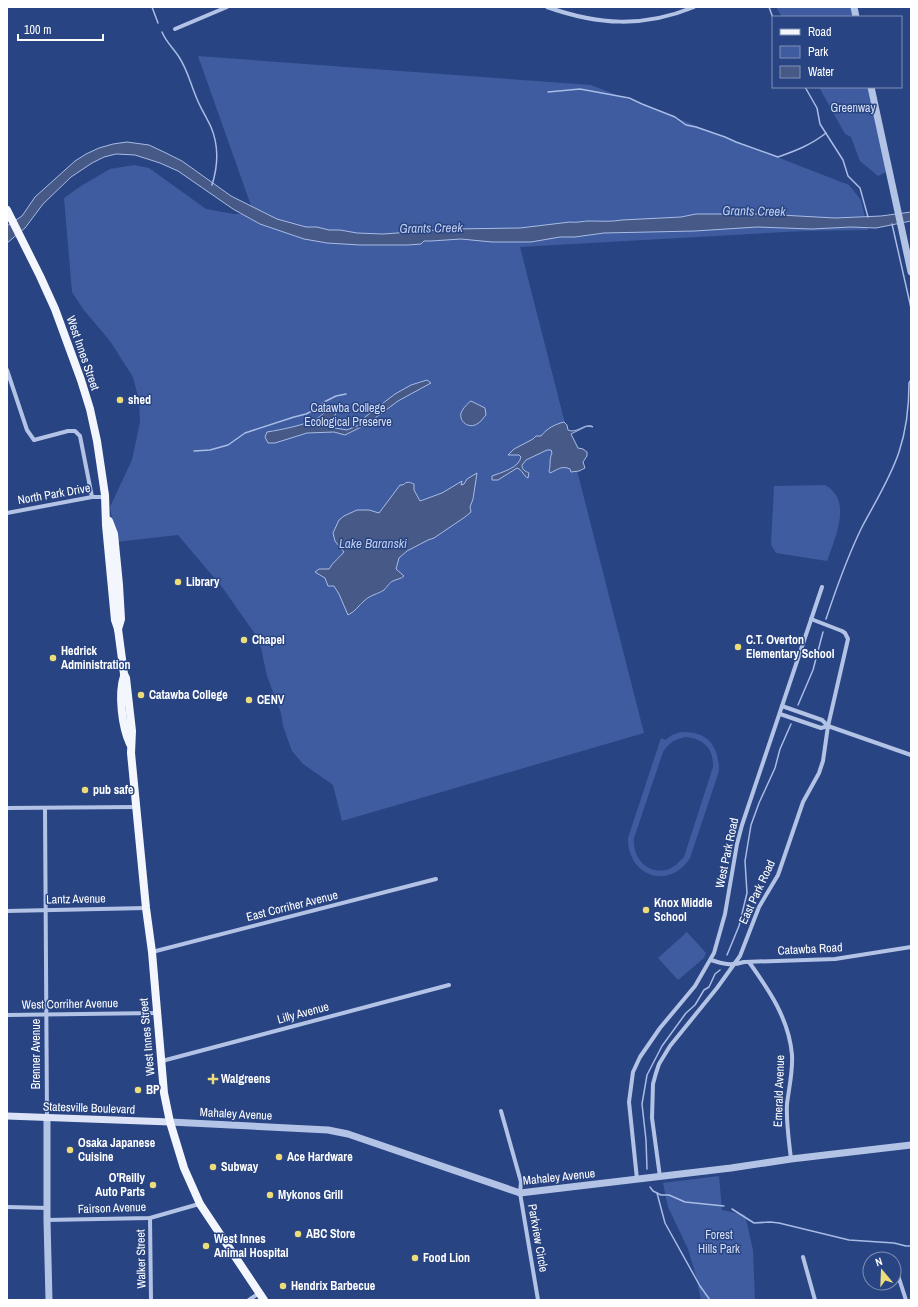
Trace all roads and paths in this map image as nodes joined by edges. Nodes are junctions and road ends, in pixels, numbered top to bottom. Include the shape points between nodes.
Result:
1 (227, 7) edge
2 (547, 7) edge
3 (694, 7) edge
4 (175, 29) dead end
5 (871, 88) edge
6 (7, 210) edge
7 (911, 272) edge
8 (7, 370) edge
9 (92, 497) junction
10 (105, 497) junction
11 (7, 513) edge
12 (822, 587) dead end
13 (811, 620) junction
14 (782, 706) junction
15 (780, 714) junction
16 (828, 726) junction
17 (911, 755) edge
18 (137, 807) junction
19 (7, 808) edge
20 (45, 808) junction
21 (436, 879) dead end
22 (146, 908) junction
23 (46, 910) junction
24 (7, 911) edge
25 (911, 947) edge
26 (152, 952) junction
27 (711, 960) junction
28 (749, 962) junction
29 (735, 965) junction
30 (449, 985) dead end
31 (158, 1013) junction
32 (7, 1014) edge
33 (47, 1014) junction
34 (162, 1061) junction
35 (500, 1111) dead end
36 (7, 1116) edge
37 (47, 1117) junction
38 (170, 1122) junction
39 (911, 1146) edge
40 (791, 1159) junction
41 (660, 1177) junction
42 (638, 1179) junction
43 (520, 1193) junction
44 (200, 1204) junction
45 (7, 1207) edge
46 (47, 1208) junction
47 (150, 1218) junction
48 (47, 1220) junction
49 (803, 1257) dead end
50 (902, 1287) edge
51 (262, 1297) edge
52 (49, 1300) edge
53 (151, 1300) edge
54 (249, 1300) edge
55 (538, 1300) edge
56 (815, 1300) edge
57 (906, 1300) edge

1 - 4 street
2 - 3 street via 581,18 619,22 661,18
5 - 7 street
6 - 10 main road, West Innes Street via 55,309 81,380 97,441
8 - 9 street via 26,430 34,440 68,431 75,431 80,436
9 - 10 street, North Park Drive
9 - 11 street, North Park Drive
10 - 18 main road, West Innes Street via 106,514 114,534 121,619 118,629 132,731 131,747
12 - 13 street, West Park Road
13 - 14 street, West Park Road
13 - 16 street, East Park Road via 842,631 848,639
14 - 15 street, West Park Road
14 - 16 street via 822,720
15 - 16 street via 821,728
15 - 27 street, West Park Road via 742,825 725,914
16 - 17 street
16 - 29 street, East Park Road via 819,773 803,802 778,875 759,907
18 - 20 street
18 - 22 main road, West Innes Street
19 - 20 street
20 - 23 street, Brenner Avenue
21 - 26 street, East Corriher Avenue
22 - 23 street, Lantz Avenue
22 - 26 main road, West Innes Street
23 - 24 street, Lantz Avenue
23 - 33 street, Brenner Avenue
25 - 28 street, Catawba Road via 834,959
26 - 31 main road, West Innes Street
27 - 29 street, Catawba Road
27 - 42 street, West Park Road via 695,986 660,1028 636,1064 631,1080 629,1102
28 - 29 street, Catawba Road
28 - 40 street, Emerald Avenue via 779,1008 790,1042 792,1056 787,1118
29 - 41 street, East Park Road via 670,1046 656,1073 653,1084 652,1118
30 - 34 street, Lilly Avenue
31 - 33 street, West Corriher Avenue
31 - 34 main road, West Innes Street
32 - 33 street, West Corriher Avenue
33 - 37 street, Brenner Avenue
34 - 38 main road, West Innes Street via 164,1093
35 - 43 street, Parkview Circle via 521,1182
36 - 37 main road, Statesville Boulevard
37 - 38 main road, Statesville Boulevard
37 - 46 street, Brenner Avenue
38 - 43 street, Mahaley Avenue via 328,1130 348,1134
38 - 44 main road, West Innes Street via 184,1168
39 - 40 street, Mahaley Avenue
40 - 41 street, Mahaley Avenue
41 - 42 street, Mahaley Avenue
42 - 43 street, Mahaley Avenue
43 - 55 street, Parkview Circle
44 - 47 street, Fairson Avenue
44 - 51 main road, West Innes Street
45 - 46 street
46 - 48 street, Brenner Avenue
47 - 48 street, Fairson Avenue
47 - 53 street, Walker Street
48 - 52 street, Brenner Avenue
49 - 56 street
50 - 57 street
51 - 54 street

